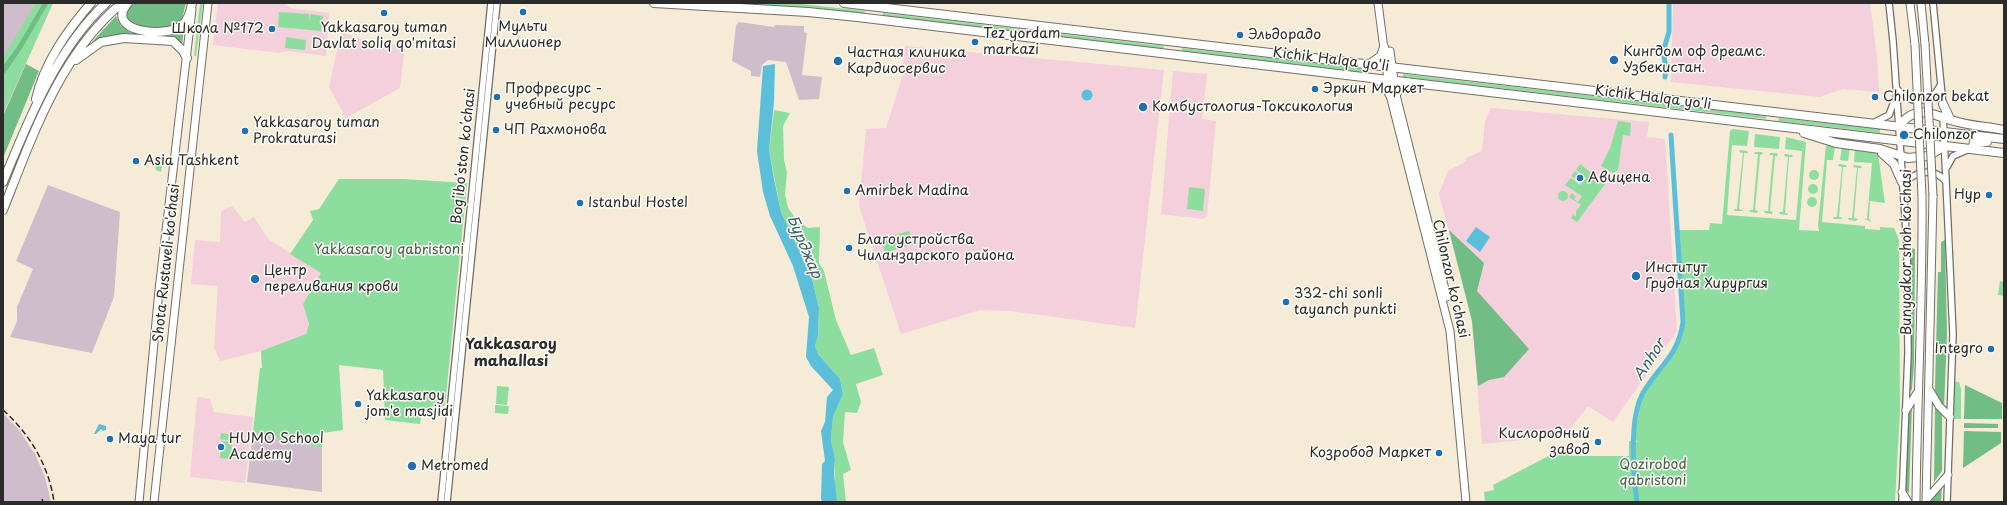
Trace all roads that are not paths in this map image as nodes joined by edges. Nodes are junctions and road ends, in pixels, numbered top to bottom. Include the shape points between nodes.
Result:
1 (90, 3) edge
2 (106, 3) edge
3 (122, 3) edge
4 (128, 3) edge
5 (193, 3) edge
6 (208, 3) edge
7 (491, 3) edge
8 (496, 3) edge
9 (654, 3) edge
10 (844, 3) edge
11 (1378, 3) edge
12 (1383, 3) edge
13 (1889, 3) edge
14 (1910, 3) edge
15 (1921, 3) edge
16 (1933, 3) edge
17 (680, 4) edge
18 (876, 6) junction
19 (874, 19) junction
20 (1173, 41) junction
21 (1384, 46) junction
22 (1172, 54) junction
23 (187, 58) junction
24 (1370, 64) junction
25 (68, 67) junction
26 (1389, 67) junction
27 (1376, 78) junction
28 (1391, 80) junction
29 (1408, 82) junction
30 (1941, 85) junction
31 (1896, 89) junction
32 (1393, 95) junction
33 (1942, 104) joint
34 (35, 105) junction
35 (1767, 111) junction
36 (1947, 118) junction
37 (1870, 123) junction
38 (1765, 125) junction
39 (1899, 126) junction
40 (1784, 127) junction
41 (2004, 130) edge
42 (1944, 132) junction
43 (2004, 139) edge
44 (1900, 141) junction
45 (2004, 143) edge
46 (1945, 146) junction
47 (1871, 148) junction
48 (1979, 150) junction
49 (2004, 153) edge
50 (1901, 156) junction
51 (1946, 180) junction
52 (3, 182) edge
53 (1903, 186) junction
54 (3, 210) edge
55 (1929, 389) junction
56 (1917, 393) junction
57 (1906, 410) junction
58 (1950, 417) junction
59 (1466, 465) junction
60 (1948, 475) junction
61 (1902, 492) junction
62 (1926, 501) edge
63 (139, 502) edge
64 (154, 502) edge
65 (441, 502) edge
66 (447, 502) edge
67 (1466, 502) edge
68 (1471, 502) edge
69 (1902, 502) edge
70 (1908, 502) edge
71 (1916, 502) edge
72 (1947, 502) edge

1 - 34 highway via 44,71
2 - 34 highway via 78,36
3 - 25 highway via 100,22
4 - 5 highway via 122,11 122,16 128,26 134,29 169,32 182,26
5 - 23 main road, Shota Rustaveli ko'chasi
6 - 64 main road, Shota Rustaveli ko'chasi
7 - 65 street, Bogʻiboʻston koʻchasi
8 - 66 street, Bogʻiboʻston koʻchasi
9 - 17 highway, Kichik Halqa yo'li
10 - 18 highway, Kichik Halqa yo'li
11 - 21 main road
12 - 26 main road
13 - 31 street
14 - 56 main road, Bunyodkor shoh ko'chasi, bridge via 1922,196 1923,258
15 - 55 main road, Bunyodkor shoh ko'chasi, bridge via 1933,196
16 - 30 street
17 - 19 highway, Kichik Halqa yo'li
18 - 19 highway
18 - 20 highway, Kichik Halqa yo'li
19 - 22 highway, Kichik Halqa yo'li
20 - 22 highway
20 - 24 highway, Kichik Halqa yo'li
21 - 24 highway via 1381,56
21 - 26 main road
22 - 27 highway, Kichik Halqa yo'li
23 - 25 highway via 184,51 173,41 121,38 99,43
23 - 63 main road, Shota Rustaveli ko'chasi via 160,283
24 - 26 highway, Kichik Halqa yo'li
25 - 54 highway via 44,112
26 - 28 main road, Chilonzor ko'chasi
26 - 35 highway, Kichik Halqa yo'li
27 - 28 highway, Kichik Halqa yo'li
27 - 32 highway
28 - 29 highway, Kichik Halqa yo'li
28 - 32 main road, Chilonzor ko'chasi
29 - 32 highway via 1400,86
29 - 38 highway, Kichik Halqa yo'li
30 - 31 street via 1932,96 1920,101 1906,98
30 - 33 street
31 - 37 street via 1891,113 1882,120
31 - 39 street
32 - 59 main road, Chilonzor ko'chasi via 1443,278 1454,330
33 - 36 highway
34 - 52 highway
35 - 37 highway, Kichik Halqa yo'li
35 - 38 highway via 1772,119
36 - 39 highway via 1930,112 1920,112 1907,117
36 - 41 highway
36 - 42 street
37 - 39 highway, Kichik Halqa yo'li
38 - 40 highway, Kichik Halqa yo'li
39 - 42 highway, Kichik Halqa yo'li
39 - 44 street
40 - 44 highway, Kichik Halqa yo'li
40 - 47 highway via 1836,143
42 - 43 highway, Kichik Halqa yo'li
42 - 46 street
44 - 46 highway, Kichik Halqa yo'li
44 - 50 street
45 - 48 highway via 1976,141 1973,146
46 - 48 highway, Kichik Halqa yo'li
46 - 50 highway via 1925,157
46 - 51 street
47 - 50 highway
47 - 53 highway via 1890,159
48 - 49 highway, Kichik Halqa yo'li
48 - 51 street via 1964,151 1953,156 1948,164
50 - 53 street
51 - 53 street via 1936,174 1922,172 1910,178
51 - 58 street via 1953,334
53 - 57 street via 1907,246
55 - 58 main road via 1939,406
55 - 62 main road, Bunyodkor shoh ko'chasi
56 - 57 main road
56 - 71 main road, Bunyodkor shoh ko'chasi
57 - 61 street
58 - 60 street
59 - 67 main road, Chilonzor ko'chasi
59 - 68 main road, Chilonzor ko'chasi
60 - 62 main road
60 - 72 street
61 - 69 street
61 - 70 main road

